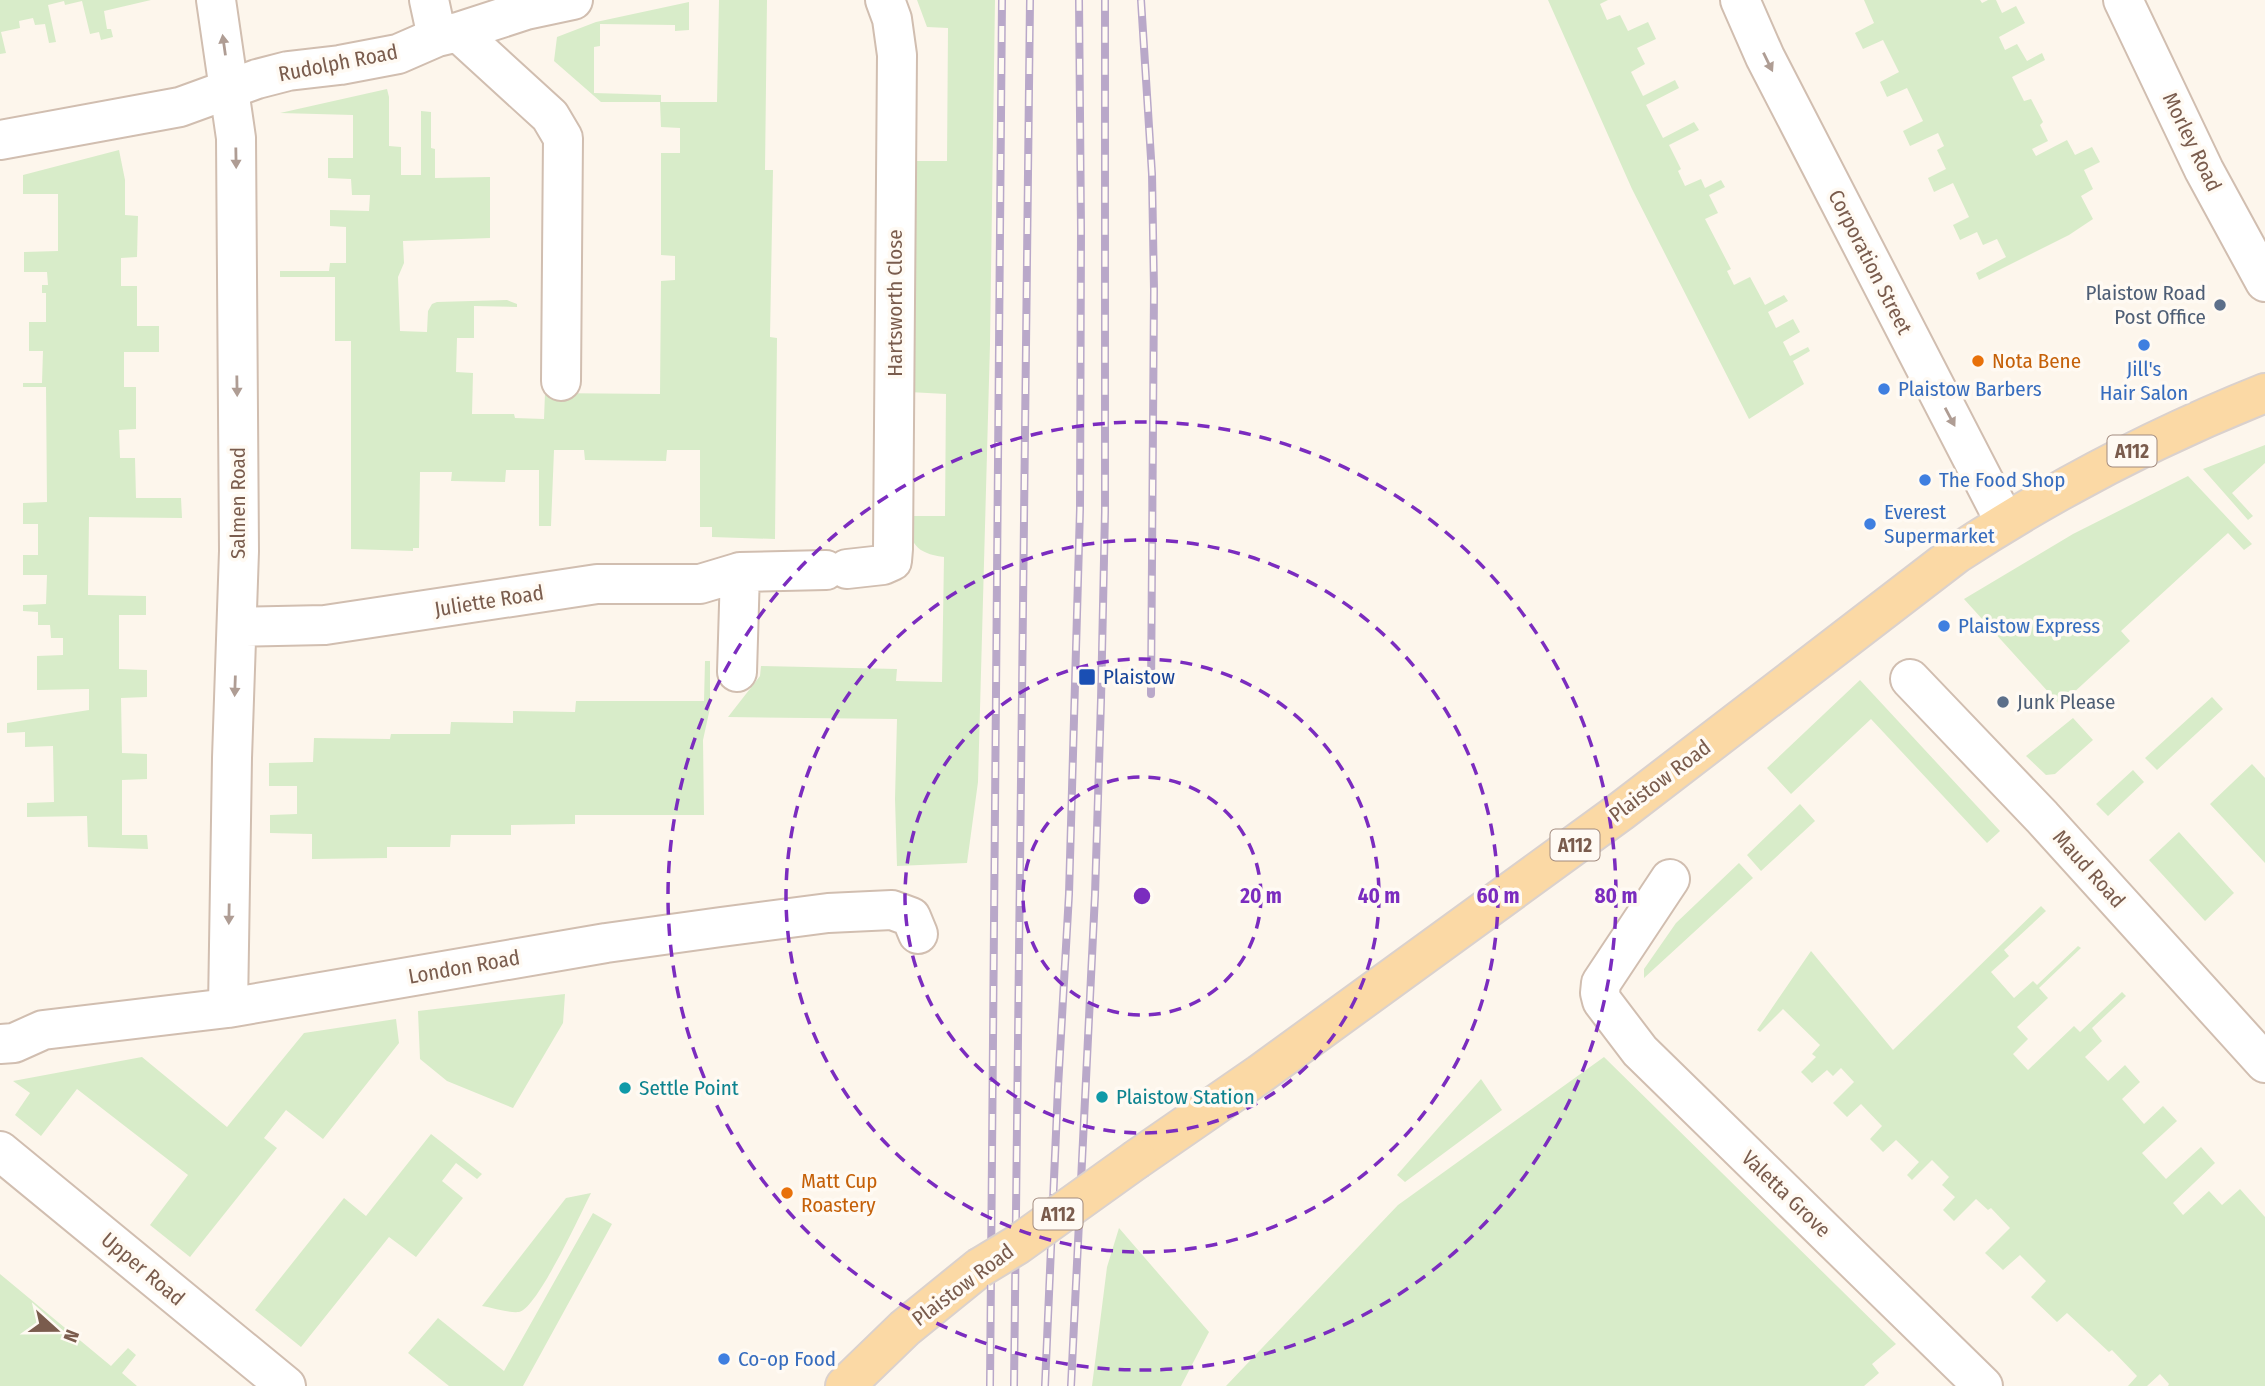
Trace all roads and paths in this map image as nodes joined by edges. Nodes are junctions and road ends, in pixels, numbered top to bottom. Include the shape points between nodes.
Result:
1 (216, 0) edge
2 (429, 0) edge
3 (573, 0) edge
4 (885, 0) edge
5 (1740, 0) edge
6 (2123, 0) edge
7 (447, 35) junction
8 (230, 90) junction
9 (0, 140) edge
10 (2265, 282) edge
11 (561, 381) dead end
12 (2265, 393) edge
13 (2005, 522) junction
14 (836, 570) joint
15 (740, 572) junction
16 (237, 627) junction
17 (737, 672) dead end
18 (1910, 679) dead end
19 (1670, 879) dead end
20 (918, 934) dead end
21 (228, 1007) junction
22 (0, 1044) edge
23 (2265, 1063) edge
24 (0, 1151) edge
25 (286, 1386) edge
26 (845, 1386) edge
27 (1983, 1386) edge

8 -> 1 street, Salmen Road
2 - 7 street
3 - 7 street, Rudolph Road
4 - 14 street, Hartsworth Close via 897,54 892,561
5 -> 13 street, Corporation Street via 1765,57
6 - 10 street, Morley Road via 2204,170
7 - 8 street, Rudolph Road via 398,54 288,71
7 - 11 street via 550,116 563,138
8 - 9 street, Rudolph Road via 180,107
8 -> 16 street, Salmen Road via 236,138
12 - 13 main road, Plaistow Road / A112 via 2129,453
13 - 26 main road, Plaistow Road / A112, bridge via 1935,570 1620,812 1260,1074 979,1268 905,1328
14 - 15 street, Juliette Road
15 - 16 street, Juliette Road via 700,584 597,584 325,625
15 - 17 street
16 -> 21 street, Salmen Road
18 - 23 street, Maud Road
19 - 27 street, Valetta Grove via 1601,983 1605,1007 1640,1051
20 - 21 street, London Road via 911,917 892,910 828,913 606,943
21 - 22 street, London Road via 43,1030
24 - 25 street, Upper Road

